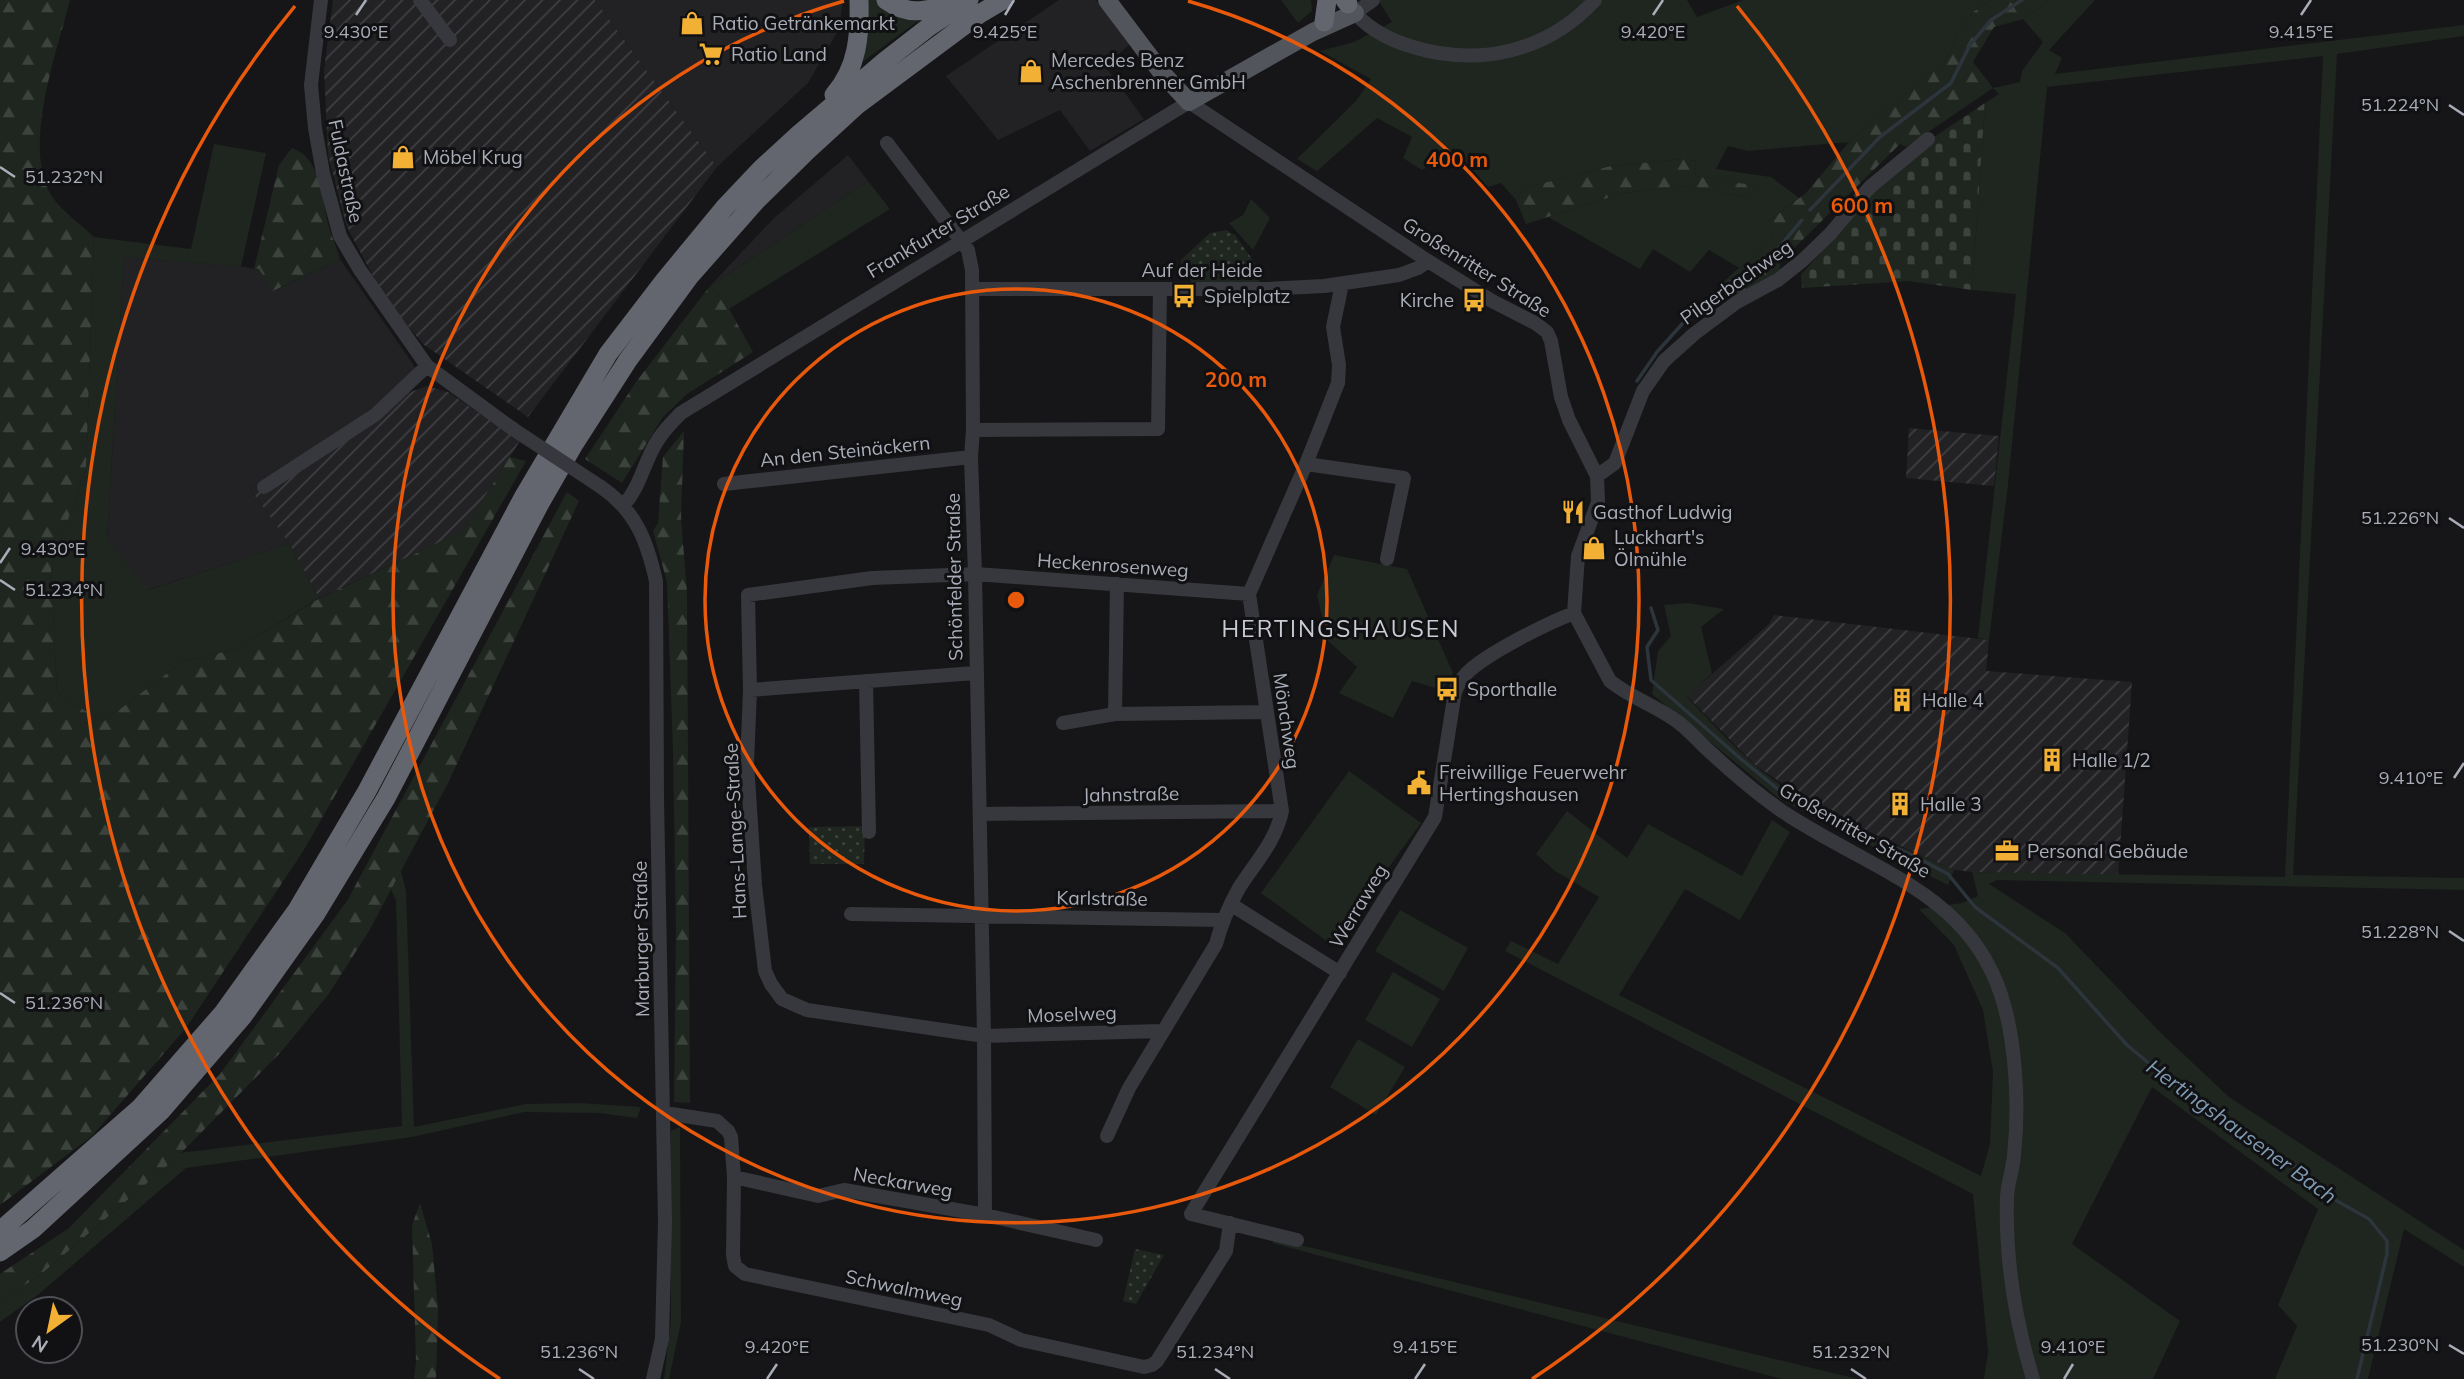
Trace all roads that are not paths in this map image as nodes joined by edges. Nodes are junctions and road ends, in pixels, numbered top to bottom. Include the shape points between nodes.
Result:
1 (321, 0) edge
2 (421, 0) edge
3 (859, 0) edge
4 (886, 0) edge
5 (958, 0) edge
6 (969, 0) edge
7 (1003, 0) edge
8 (1107, 0) edge
9 (1327, 0) edge
10 (1373, 0) edge
11 (1595, 0) edge
12 (1351, 4) edge
13 (1319, 27) junction
14 (450, 40) dead end
15 (1189, 102) junction
16 (798, 135) junction
17 (1928, 139) dead end
18 (887, 143) dead end
19 (962, 242) junction
20 (1428, 261) junction
21 (1342, 284) junction
22 (973, 289) junction
23 (1160, 289) junction
24 (427, 366) junction
25 (973, 430) junction
26 (971, 457) junction
27 (1307, 464) junction
28 (1597, 476) junction
29 (724, 484) dead end
30 (264, 487) dead end
31 (624, 505) junction
32 (1387, 559) dead end
33 (975, 574) junction
34 (1117, 584) junction
35 (1249, 594) junction
36 (1574, 613) junction
37 (975, 673) junction
38 (866, 681) junction
39 (750, 690) junction
40 (1266, 712) junction
41 (1115, 713) junction
42 (1063, 723) dead end
43 (1282, 811) junction
44 (980, 814) junction
45 (869, 832) dead end
46 (1232, 905) junction
47 (851, 914) dead end
48 (981, 915) junction
49 (1222, 920) junction
50 (1340, 973) junction
51 (1161, 1031) junction
52 (984, 1036) junction
53 (665, 1112) junction
54 (1107, 1136) dead end
55 (734, 1177) junction
56 (985, 1215) junction
57 (1230, 1223) junction
58 (0, 1231) edge
59 (1096, 1240) dead end
60 (1297, 1240) dead end
61 (0, 1252) edge
62 (653, 1379) edge
63 (2033, 1379) edge

1 - 24 street, Fuldastraße via 312,85 315,128 333,213 340,236 360,270
2 - 14 street
3 - 16 highway via 858,47 850,71
4 - 5 highway via 899,9 922,12
6 - 16 highway via 885,61
7 - 61 highway via 856,106 756,201 689,277 574,444 386,798 307,926 243,1016 161,1111 33,1229
8 - 15 main road
9 - 13 highway
10 - 12 street
11 - 12 street via 1574,20 1534,44 1475,57 1409,46 1378,32
12 - 13 main road, Frankfurter Straße
13 - 15 main road, Frankfurter Straße
15 - 19 street, Frankfurter Straße
15 - 20 street, Großenritter Straße
16 - 58 highway via 725,207 608,354 524,496 368,791 297,910 223,1013 140,1108
17 - 28 street, Pilgerbachweg via 1870,187 1803,260 1737,302 1664,361 1643,391 1615,463
18 - 19 street
19 - 22 street, Schönfelder Straße via 968,250
19 - 31 street, Frankfurter Straße via 681,413 661,434 638,486
20 - 21 street, Auf der Heide via 1399,275
20 - 28 street, Großenritter Straße via 1547,332 1561,397
21 - 23 street, Auf der Heide
21 - 27 street via 1333,327 1338,383
22 - 23 street, Auf der Heide
22 - 25 street, Schönfelder Straße
23 - 25 street via 1158,429
24 - 30 street via 375,415
24 - 31 street, Fuldastraße, bridge
25 - 26 street, Schönfelder Straße
26 - 29 street, An den Steinäckern
26 - 33 street, Schönfelder Straße
27 - 32 street via 1404,478
27 - 35 street
28 - 36 street via 1598,502 1578,556
31 - 53 street, Marburger Straße via 643,534 656,581
33 - 34 street, Heckenrosenweg
33 - 37 street, Schönfelder Straße
33 - 39 street, Hans-Lange-Straße via 872,578 748,595
34 - 35 street, Heckenrosenweg
34 - 41 street
35 - 40 street, Mönchweg
36 - 50 street, Werraweg via 1466,674 1455,692 1434,817
36 - 63 street, Großenritter Straße via 1619,688 1679,723 1759,796 1932,898 1977,944 2006,1008 2016,1091 2014,1157 2007,1195 2009,1272
37 - 38 street
37 - 44 street, Schönfelder Straße
38 - 39 street
38 - 45 street
39 - 52 street, Hans-Lange-Straße via 747,763 755,885 765,971 771,984 782,999 807,1010
40 - 41 street
40 - 43 street, Mönchweg
41 - 42 street
43 - 44 street, Jahnstraße
43 - 46 street via 1278,830
44 - 48 street, Schönfelder Straße
46 - 49 street
46 - 50 street
47 - 48 street
48 - 49 street, Karlstraße
48 - 52 street, Schönfelder Straße
49 - 51 street via 1216,944
50 - 57 street, Werraweg via 1191,1214
51 - 52 street, Moselweg
51 - 54 street
52 - 56 street, Schönfelder Straße
53 - 55 street via 717,1121 728,1131
53 - 62 street, Marburger Straße via 665,1283 662,1339
55 - 56 street, Neckarweg via 818,1196 844,1190
55 - 57 street, Schwalmweg via 733,1255 735,1266 745,1274 989,1325 1021,1340 1144,1367 1157,1361 1226,1251
56 - 59 street, Neckarweg
57 - 60 street, Werraweg

